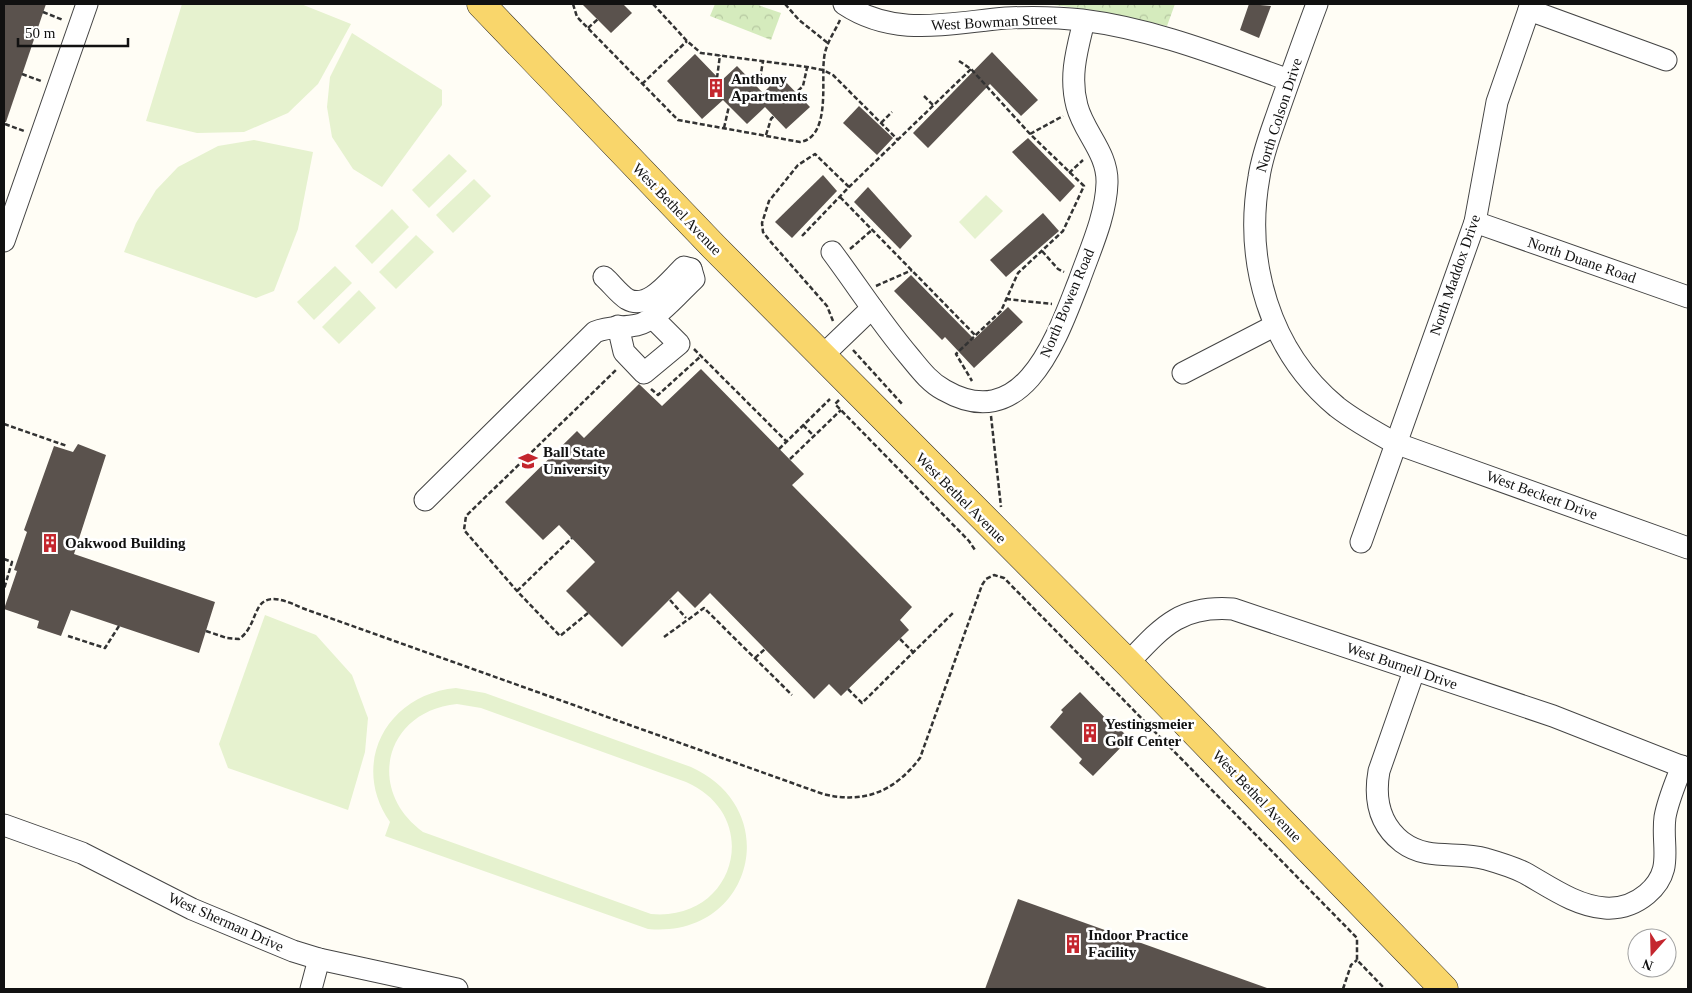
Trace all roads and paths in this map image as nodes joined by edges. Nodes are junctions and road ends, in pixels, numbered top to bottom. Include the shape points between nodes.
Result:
1 (87, 4) edge
2 (481, 4) edge
3 (573, 4) edge
4 (653, 4) edge
5 (785, 4) edge
6 (1317, 4) edge
7 (846, 5) edge
8 (1530, 7) edge
9 (43, 12) dead end
10 (598, 19) dead end
11 (64, 20) dead end
12 (1084, 21) junction
13 (588, 28) junction
14 (687, 41) junction
15 (829, 44) junction
16 (720, 55) junction
17 (1666, 60) dead end
18 (763, 61) junction
19 (959, 61) dead end
20 (808, 67) junction
21 (971, 69) junction
22 (823, 70) junction
23 (22, 74) dead end
24 (718, 78) dead end
25 (1289, 80) junction
26 (43, 81) dead end
27 (642, 84) junction
28 (755, 84) dead end
29 (798, 91) dead end
30 (924, 96) dead end
31 (729, 106) dead end
32 (934, 106) junction
33 (1077, 108) junction
34 (892, 112) dead end
35 (774, 116) dead end
36 (881, 122) junction
37 (4, 124) edge
38 (724, 128) junction
39 (25, 131) dead end
40 (1030, 134) junction
41 (766, 136) junction
42 (898, 140) junction
43 (849, 187) junction
44 (840, 197) junction
45 (1475, 222) junction
46 (872, 230) junction
47 (802, 236) dead end
48 (4, 241) edge
49 (714, 247) junction
50 (1042, 251) junction
51 (835, 256) joint
52 (691, 269) junction
53 (912, 270) junction
54 (604, 277) dead end
55 (1080, 278) junction
56 (1688, 297) edge
57 (1006, 299) junction
58 (868, 302) junction
59 (1067, 310) junction
60 (653, 318) junction
61 (618, 326) junction
62 (1274, 326) junction
63 (976, 335) junction
64 (842, 338) junction
65 (689, 344) dead end
66 (701, 356) junction
67 (822, 356) junction
68 (616, 370) dead end
69 (1183, 373) dead end
70 (644, 382) dead end
71 (830, 399) dead end
72 (985, 400) junction
73 (835, 404) dead end
74 (841, 410) junction
75 (4, 424) edge
76 (803, 425) junction
77 (814, 436) junction
78 (786, 442) junction
79 (1395, 443) junction
80 (67, 446) dead end
81 (779, 449) dead end
82 (790, 459) dead end
83 (425, 500) dead end
84 (999, 510) dead end
85 (572, 538) dead end
86 (1361, 542) dead end
87 (1688, 548) edge
88 (975, 550) dead end
89 (4, 559) edge
90 (4, 589) edge
91 (517, 592) junction
92 (670, 600) dead end
93 (954, 612) dead end
94 (588, 613) dead end
95 (686, 618) junction
96 (119, 626) dead end
97 (206, 631) dead end
98 (68, 636) dead end
99 (664, 637) dead end
100 (900, 639) dead end
101 (765, 649) dead end
102 (914, 652) junction
103 (755, 658) junction
104 (1128, 663) junction
105 (1414, 670) junction
106 (848, 690) dead end
107 (792, 695) dead end
108 (1685, 768) edge
109 (6, 832) edge
110 (319, 959) junction
111 (1357, 960) junction
112 (311, 989) edge
113 (458, 989) edge
114 (1343, 989) edge
115 (1384, 989) edge
116 (1444, 989) edge

1 - 48 street
2 - 49 main road, West Bethel Avenue
3 - 13 path via 576,17
4 - 14 path
5 - 15 path
6 - 25 street, North Colson Drive
7 - 12 street, West Bowman Street via 876,21 906,26 1008,18
7 - 15 path
8 - 17 street
8 - 45 street, North Maddox Drive via 1497,102
9 - 11 path
10 - 13 path
12 - 25 street, West Bowman Street via 1149,32
12 - 33 street, North Bowen Road via 1072,69
13 - 27 path
14 - 16 path via 701,52
14 - 27 path
15 - 22 path
16 - 18 path
16 - 24 path
18 - 20 path
18 - 28 path via 760,79
19 - 21 path
20 - 22 path
20 - 29 path via 803,86
21 - 32 path
21 - 40 path
22 - 36 path via 833,75
22 - 41 path via 822,112 820,123 812,135 805,142
23 - 26 path
25 - 62 street, North Colson Drive via 1266,149 1255,201 1255,252 1260,284
27 - 38 path via 678,120
30 - 32 path
31 - 38 path
32 - 42 path
33 - 40 path
33 - 55 street, North Bowen Road via 1102,156 1107,174 1096,234
34 - 36 path
35 - 41 path
36 - 42 path
37 - 39 path
38 - 41 path
40 - 50 path via 1084,186 1063,231
42 - 43 path
43 - 44 path
43 - 64 path via 816,154 798,165 769,201 762,223 763,232 770,241 827,306
44 - 46 path
44 - 47 path
45 - 56 street, North Duane Road
45 - 79 street, North Maddox Drive
46 - 51 path
46 - 53 path
49 - 52 street
49 - 67 main road, West Bethel Avenue
50 - 55 path via 1058,270
50 - 57 path via 1018,273
51 - 58 street, North Bowen Road
52 - 54 street via 684,267 648,299 638,302 626,299
52 - 60 street via 694,279
53 - 58 path via 881,282
53 - 63 path
55 - 59 street, North Bowen Road
57 - 59 path via 1046,302
57 - 63 path via 1001,310
58 - 64 street
58 - 72 street, North Bowen Road via 933,383 961,398
59 - 72 street, North Bowen Road via 1044,361 1025,384 1008,395
60 - 61 street via 638,325
60 - 61 street via 679,344 644,373 624,352
61 - 83 street via 595,332
62 - 69 street
62 - 79 street, North Colson Drive via 1301,367 1325,394 1360,423
63 - 72 path via 956,354
64 - 67 street
65 - 66 path
66 - 70 path via 658,395
66 - 78 path
67 - 104 main road, West Bethel Avenue
68 - 91 path via 466,516 464,530
71 - 76 path
72 - 84 path via 990,409 1002,505
73 - 74 path
74 - 77 path
74 - 88 path
75 - 80 path
76 - 77 path
76 - 78 path
77 - 82 path
78 - 81 path
79 - 86 street, North Maddox Drive
79 - 87 street, West Beckett Drive
85 - 91 path
89 - 90 path via 12,562
91 - 94 path via 560,636
92 - 95 path
93 - 102 path
95 - 99 path
95 - 103 path via 704,608
96 - 98 path via 105,648
97 - 111 path via 239,639 246,635 258,606 263,602 286,601 804,787 843,798 864,797 902,779 920,758 982,585 994,575 1004,578 1357,938
100 - 102 path
101 - 103 path
102 - 106 path via 862,703
103 - 107 path
104 - 105 street, West Burnell Drive via 1164,627 1195,610 1214,607 1250,614
104 - 116 main road, West Bethel Avenue
105 - 108 street, West Burnell Drive via 1553,716
105 - 108 street via 1376,786 1386,826 1402,842 1422,853 1484,858 1515,868 1552,890 1582,902 1603,908 1620,908 1638,902 1660,878 1667,853 1665,818
109 - 110 street, West Sherman Drive via 82,853 192,909
110 - 112 street
110 - 113 street, West Sherman Drive
111 - 114 path via 1351,965
111 - 115 path

